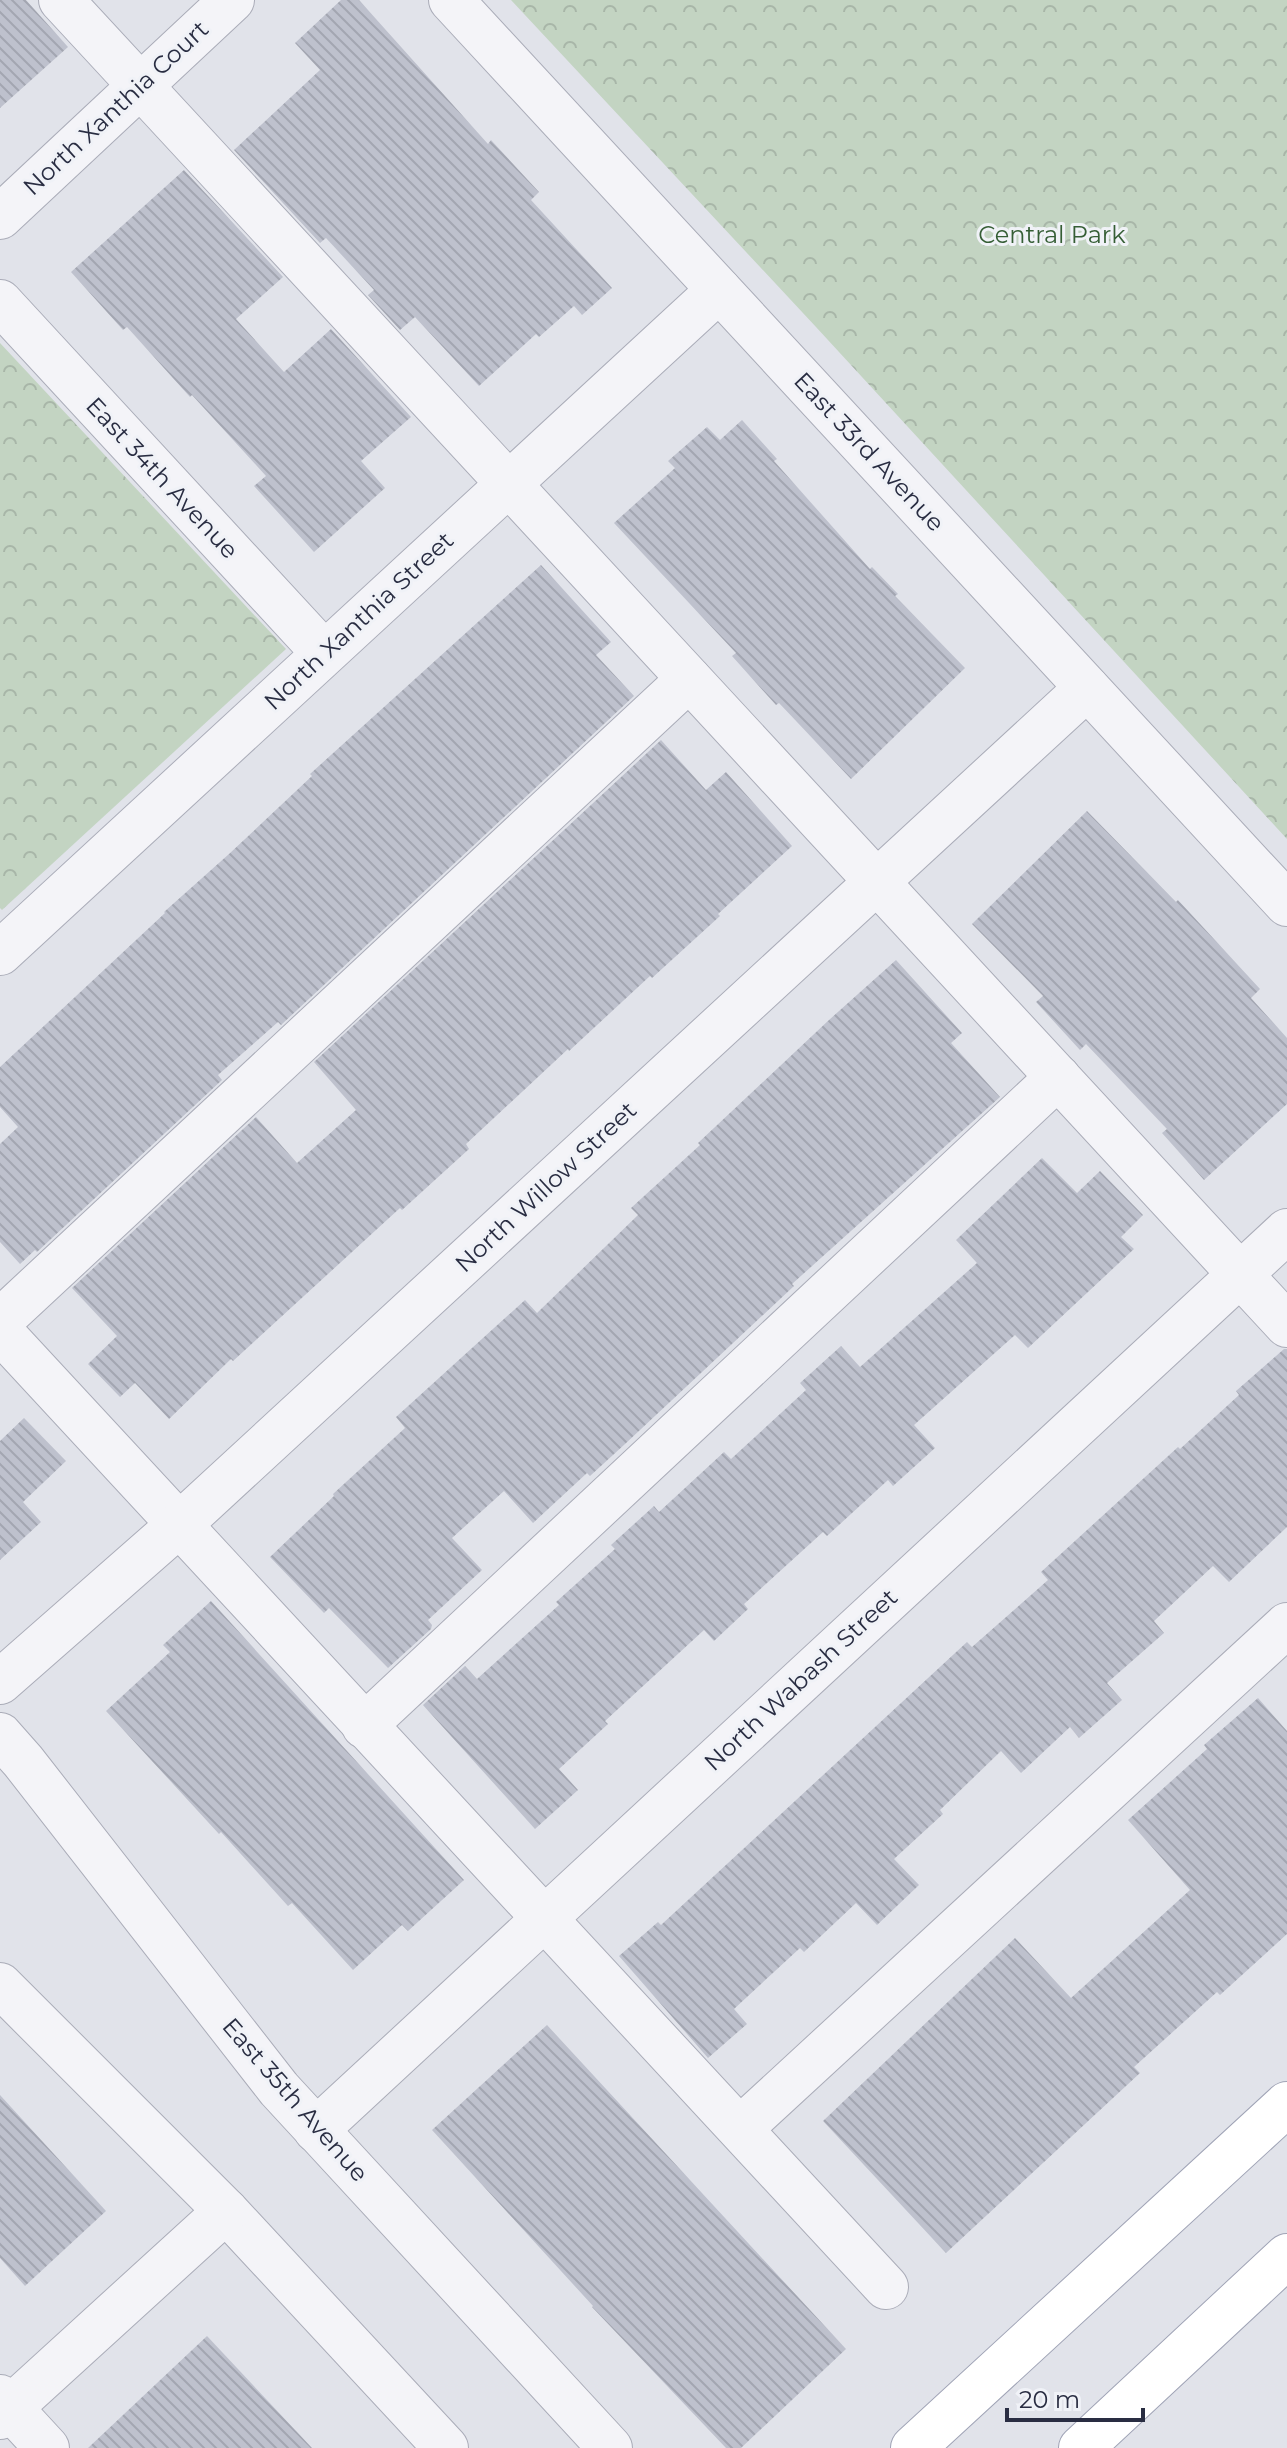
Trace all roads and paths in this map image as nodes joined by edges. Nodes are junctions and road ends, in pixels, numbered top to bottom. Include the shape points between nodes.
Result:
1 (61, 0) edge
2 (232, 0) edge
3 (451, 0) edge
4 (140, 86) junction
5 (0, 217) edge
6 (719, 290) junction
7 (0, 302) edge
8 (508, 484) junction
9 (324, 653) junction
10 (689, 679) junction
11 (1087, 688) junction
12 (877, 882) junction
13 (1287, 904) edge
14 (1, 951) edge
15 (1058, 1077) junction
16 (1287, 1231) edge
17 (1240, 1274) junction
18 (0, 1321) edge
19 (1287, 1325) edge
20 (0, 1331) edge
21 (180, 1524) junction
22 (1287, 1625) edge
23 (0, 1682) edge
24 (364, 1726) junction
25 (0, 1735) edge
26 (544, 1917) junction
27 (0, 1985) edge
28 (1287, 2104) edge
29 (741, 2128) junction
30 (316, 2130) junction
31 (226, 2211) junction
32 (1287, 2256) edge
33 (886, 2287) dead end
34 (3, 2407) edge
35 (47, 2448) edge
36 (446, 2448) edge
37 (610, 2448) edge
38 (913, 2448) edge
39 (1081, 2448) edge

1 - 4 street
2 - 4 street, North Xanthia Court
3 - 6 street, East 33rd Avenue
4 - 5 street, North Xanthia Court
4 - 8 street
6 - 8 street, North Xanthia Street
6 - 11 street, East 33rd Avenue
7 - 9 street, East 34th Avenue
8 - 9 street, North Xanthia Street
8 - 10 street
9 - 14 street, North Xanthia Street
10 - 12 street
10 - 18 street
11 - 12 street, North Willow Street
11 - 13 street, East 33rd Avenue
12 - 15 street
12 - 21 street, North Willow Street
15 - 17 street
15 - 24 street
16 - 17 street, North Wabash Street
17 - 19 street
17 - 26 street, North Wabash Street
20 - 21 street
21 - 23 street, North Willow Street
21 - 24 street
22 - 29 street
24 - 26 street
25 - 30 street, East 35th Avenue
26 - 29 street
26 - 30 street, North Wabash Street
27 - 31 street
28 - 38 main road
29 - 33 street
30 - 37 street, East 35th Avenue
31 - 34 street
31 - 36 street
32 - 39 main road
34 - 35 street

